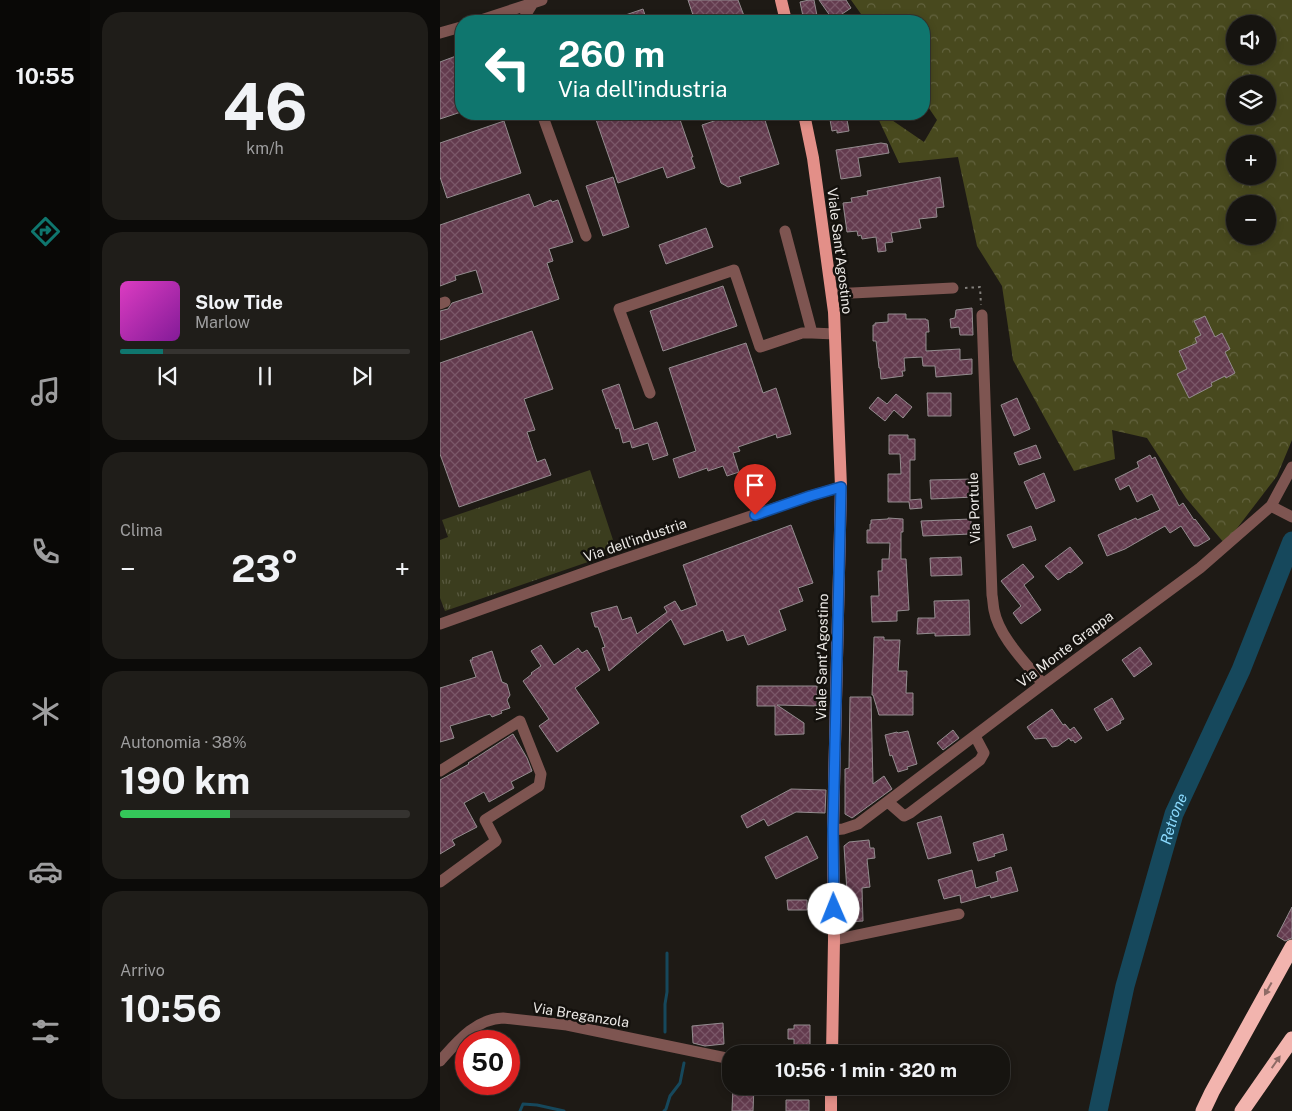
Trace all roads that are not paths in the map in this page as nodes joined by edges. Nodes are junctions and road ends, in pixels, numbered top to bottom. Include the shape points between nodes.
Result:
1 (781, 0) edge
2 (537, 2) edge
3 (497, 15) edge
4 (527, 15) edge
5 (785, 15) edge
6 (455, 29) edge
7 (440, 34) edge
8 (544, 120) edge
9 (805, 120) edge
10 (785, 231) dead end
11 (586, 236) dead end
12 (953, 288) road end
13 (832, 294) junction
14 (982, 314) road end
15 (812, 333) junction
16 (835, 334) junction
17 (650, 393) dead end
18 (1292, 467) edge
19 (841, 487) junction
20 (1271, 506) junction
21 (1288, 514) edge
22 (440, 623) edge
23 (1043, 684) junction
24 (975, 736) junction
25 (440, 771) edge
26 (888, 802) junction
27 (833, 830) junction
28 (440, 882) edge
29 (959, 914) dead end
30 (834, 940) junction
31 (1292, 947) edge
32 (1292, 1039) edge
33 (832, 1045) edge
34 (722, 1057) edge
35 (440, 1061) edge
36 (1261, 1084) junction
37 (1212, 1092) junction
38 (831, 1095) edge
39 (831, 1111) edge
40 (1203, 1111) edge
41 (1207, 1111) edge
42 (1242, 1111) edge
43 (1247, 1111) edge

1 - 5 main road
2 - 3 street
2 - 4 street
6 - 7 street
8 - 11 street
9 - 13 main road, Viale Sant'Agostino
10 - 15 street
12 - 13 street
13 - 16 main road, Viale Sant'Agostino
14 - 23 street, Via Portule via 994,611 1008,642
15 - 16 street
15 - 17 street via 760,347 734,270 619,309
16 - 19 main road, Viale Sant'Agostino
18 - 20 street, Via Monte Grappa
19 - 22 street, Via dell'industria
19 - 27 main road, Viale Sant'Agostino
20 - 21 street
20 - 23 street, Via Monte Grappa via 1200,568
23 - 24 street, Via Monte Grappa
24 - 26 street, Via Monte Grappa
24 - 26 street via 984,753 958,777 904,816
25 - 28 street via 520,721 541,774 539,786 485,820 496,841
26 - 27 street, Via Monte Grappa via 858,824
27 - 30 main road, Viale Sant'Agostino
29 - 30 street
30 - 33 main road, Viale Sant'Agostino
31 -> 37 highway
36 -> 32 highway
34 - 35 street, Via Breganzola via 567,1025 494,1018 475,1026
36 - 42 highway
36 - 43 highway
37 - 40 highway
37 - 41 highway
38 - 39 main road

